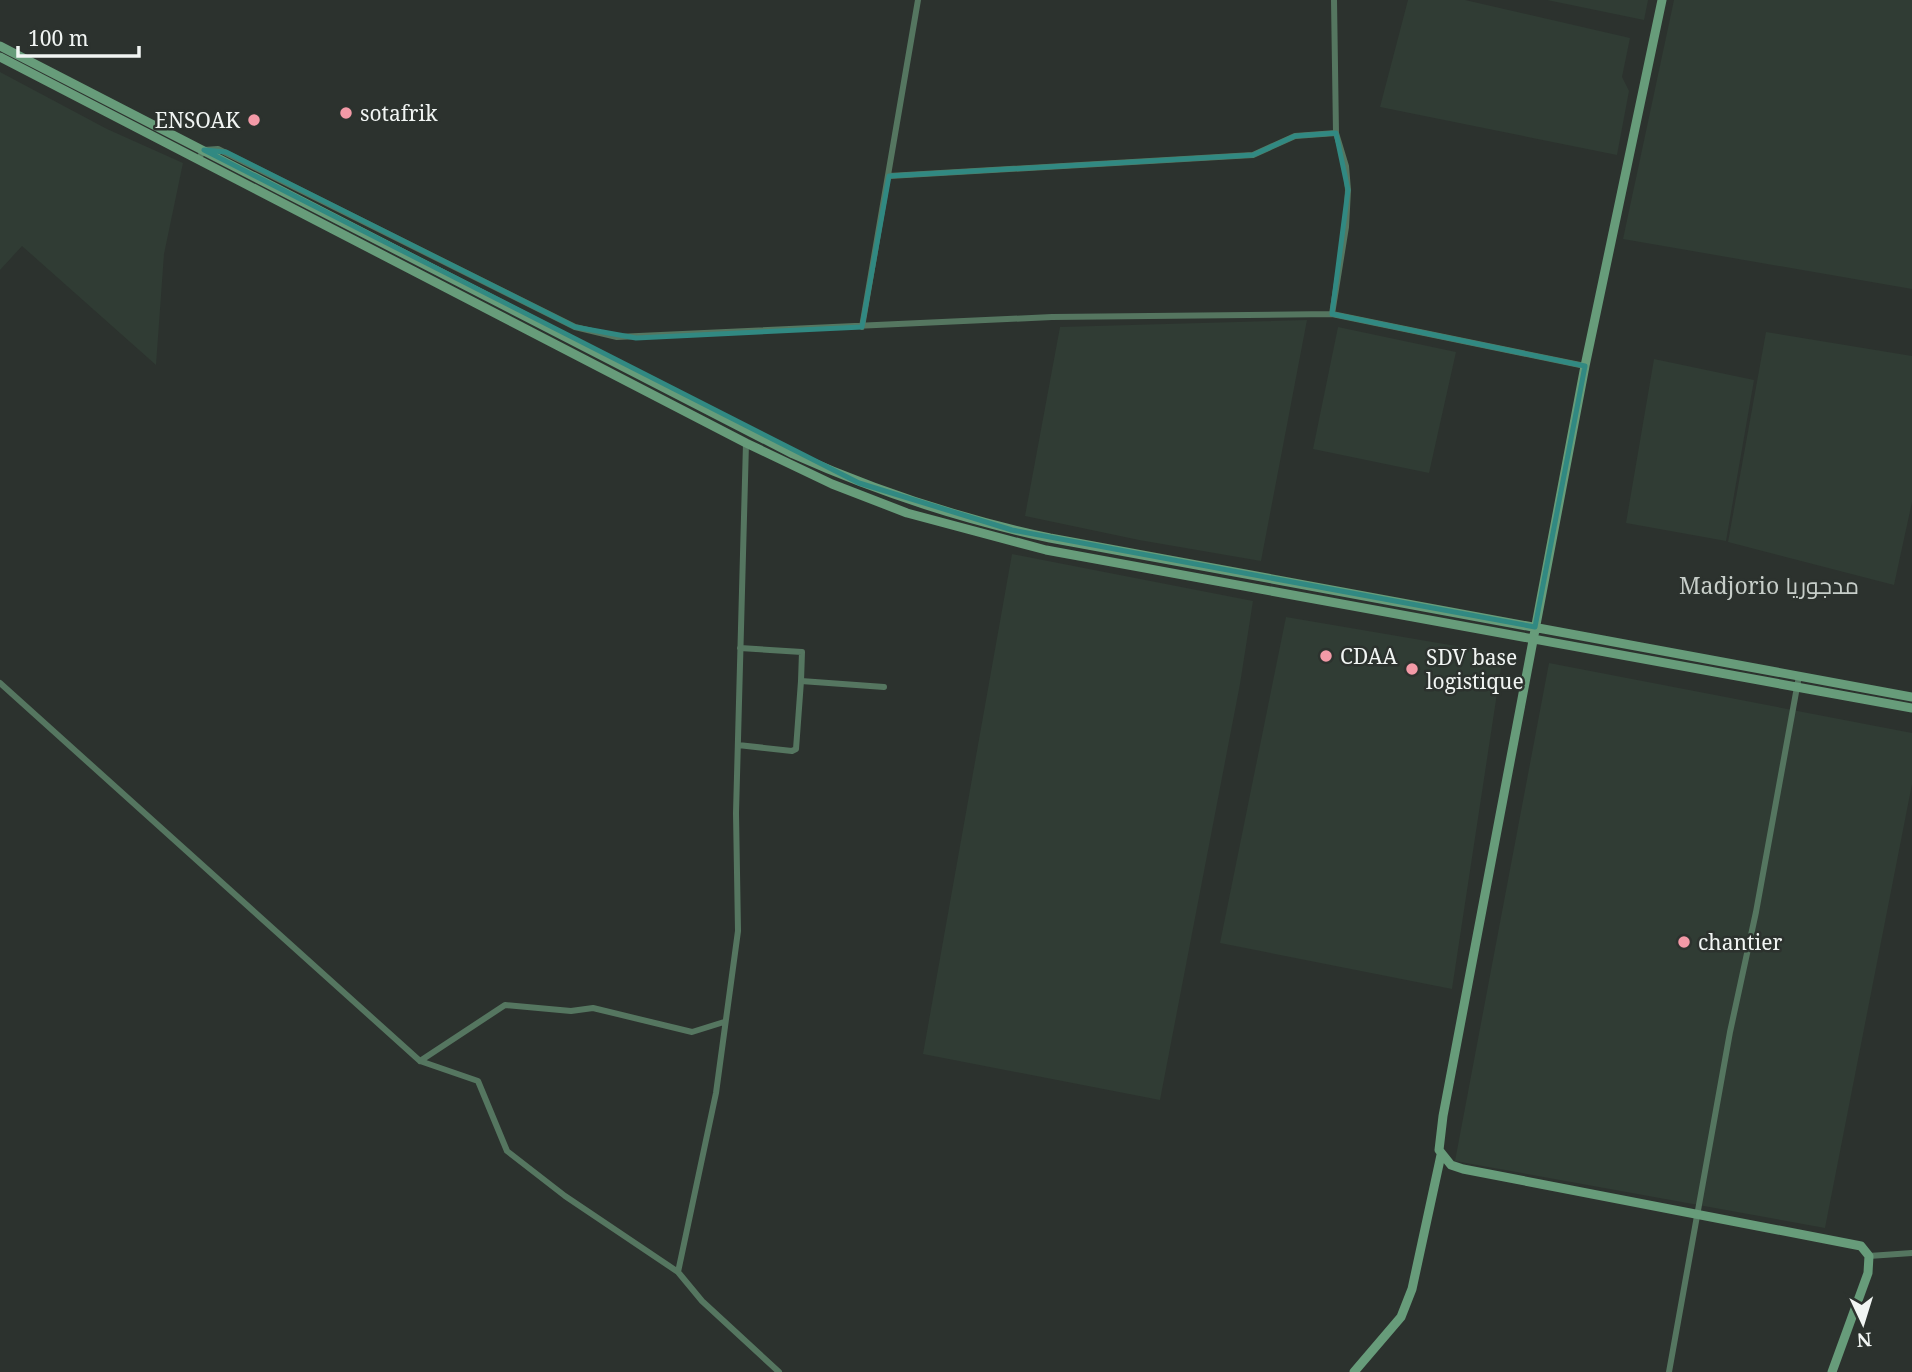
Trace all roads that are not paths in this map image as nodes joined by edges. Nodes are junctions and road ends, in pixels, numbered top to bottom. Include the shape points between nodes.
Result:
1 (918, 0) edge
2 (1334, 0) edge
3 (1662, 0) edge
4 (0, 46) edge
5 (0, 57) edge
6 (1336, 133) junction
7 (202, 154) junction
8 (889, 176) junction
9 (1332, 314) junction
10 (862, 327) junction
11 (1586, 366) junction
12 (747, 443) junction
13 (1535, 627) junction
14 (1533, 638) junction
15 (740, 648) junction
16 (1799, 676) junction
17 (801, 681) junction
18 (0, 682) edge
19 (884, 687) dead end
20 (1797, 687) junction
21 (1912, 697) edge
22 (1912, 708) edge
23 (738, 745) junction
24 (724, 1022) junction
25 (420, 1061) junction
26 (1441, 1155) junction
27 (1697, 1213) junction
28 (1912, 1253) edge
29 (1869, 1256) junction
30 (678, 1272) junction
31 (779, 1372) edge
32 (1354, 1372) edge
33 (1669, 1372) edge
34 (1832, 1372) edge

1 - 8 street
2 - 6 street
3 - 11 street
4 - 7 street
5 - 7 street
6 - 8 street via 1295,136 1252,155
6 - 9 street via 1348,190
7 - 10 street via 213,147 226,152 484,284 596,334 636,338
7 - 12 street
7 - 13 street via 859,484 1012,530
8 - 10 street
9 - 10 street via 1052,317
9 - 11 street
11 - 13 street
12 - 14 street via 896,509 1010,541
12 - 15 street
13 - 14 street
13 - 16 street
14 - 20 street
14 - 26 street via 1443,1116
15 - 17 street via 802,652
15 - 23 street
16 - 20 street
16 - 21 street
17 - 19 street
17 - 23 street via 796,749
18 - 25 street
20 - 22 street
20 - 27 street
23 - 24 street via 738,931
24 - 25 street via 692,1032 593,1008 570,1011 505,1005
24 - 30 street via 716,1093
25 - 30 street via 478,1081 507,1151
26 - 27 street via 1463,1169
26 - 32 street via 1412,1289 1401,1317
27 - 29 street via 1855,1243
27 - 33 street
28 - 29 street
29 - 34 street via 1868,1273
30 - 31 street via 702,1301

